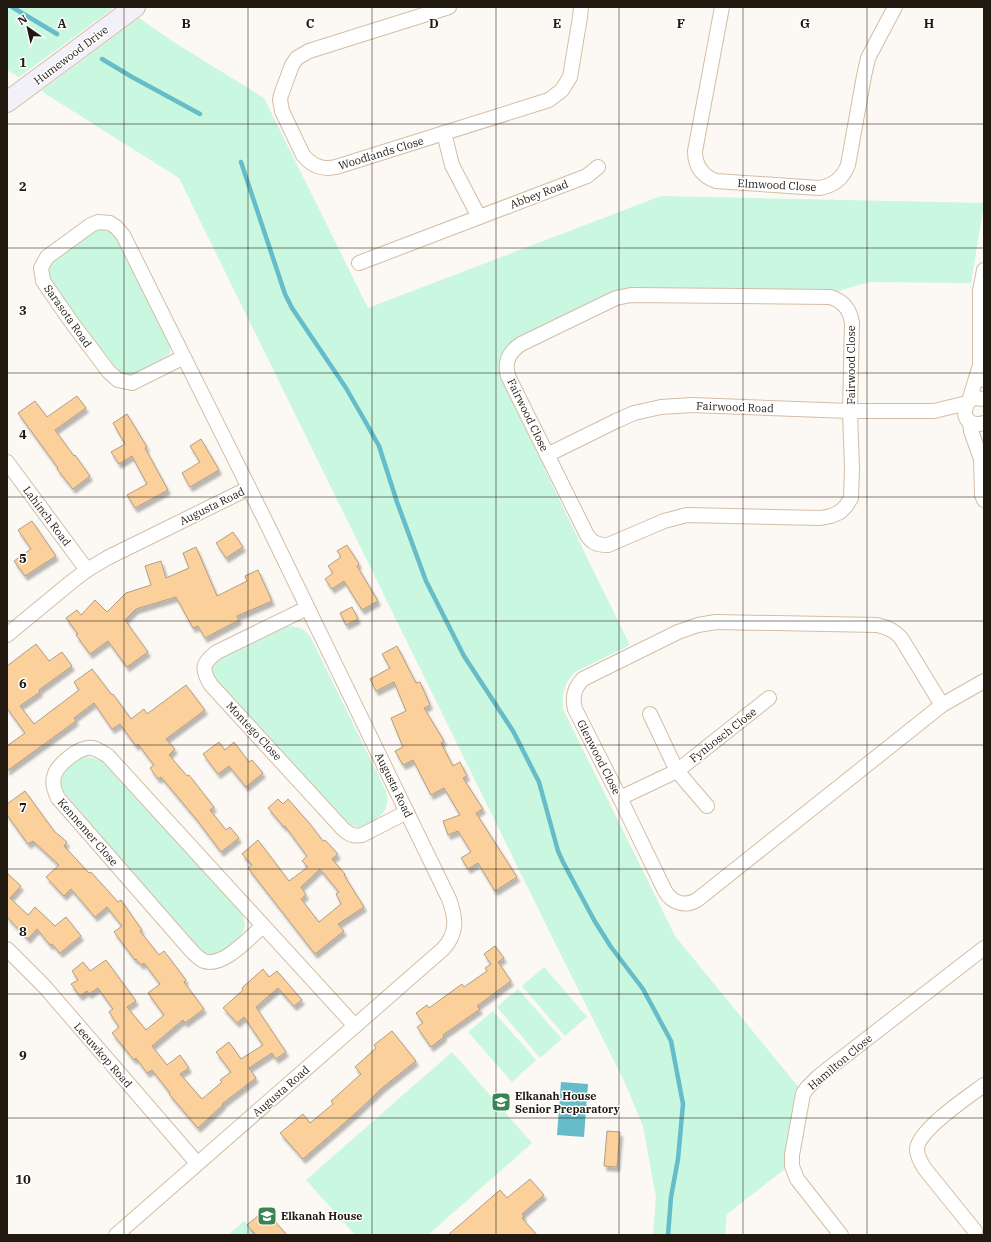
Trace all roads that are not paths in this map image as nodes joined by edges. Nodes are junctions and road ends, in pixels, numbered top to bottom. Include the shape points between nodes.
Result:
1 (135, 7) edge
2 (449, 7) edge
3 (581, 7) edge
4 (722, 7) edge
5 (895, 7) edge
6 (7, 102) edge
7 (444, 133) junction
8 (598, 167) dead end
9 (479, 218) junction
10 (360, 262) dead end
11 (984, 270) edge
12 (184, 357) junction
13 (980, 364) junction
14 (984, 380) edge
15 (984, 399) edge
16 (968, 402) junction
17 (850, 411) junction
18 (934, 411) junction
19 (969, 421) junction
20 (984, 423) edge
21 (982, 454) edge
22 (547, 455) junction
23 (7, 462) edge
24 (249, 488) junction
25 (984, 500) edge
26 (87, 570) junction
27 (307, 608) junction
28 (7, 635) edge
29 (984, 681) edge
30 (770, 698) dead end
31 (942, 705) junction
32 (650, 714) dead end
33 (677, 771) junction
34 (620, 798) junction
35 (707, 806) dead end
36 (407, 812) junction
37 (263, 926) junction
38 (984, 948) edge
39 (7, 949) edge
40 (355, 1026) junction
41 (984, 1084) edge
42 (197, 1163) junction
43 (976, 1230) edge
44 (116, 1235) edge
45 (841, 1235) edge

1 - 6 street, Humewood Drive
2 - 7 street, Woodlands Close via 309,51 297,58 292,65 280,100 282,111 303,155 308,161 323,168 336,168
3 - 7 street, Woodlands Close via 570,77 559,93 550,100
4 - 5 street, Elmwood Close via 695,151 698,167 706,176 716,181 819,188 839,180 848,165 867,62
7 - 9 street via 452,165
8 - 9 street, Abbey Road via 587,176
9 - 10 street, Abbey Road
11 - 13 street via 980,291
12 - 12 street, Sarasota Road via 123,235 116,227 104,222 91,225 47,257 41,268 43,281 114,377 132,383
12 - 24 street, Sarasota Road
13 - 14 street
13 - 16 street
15 - 16 street, Fairwood Road via 974,398
16 - 18 street, Fairwood Road
16 - 19 street via 965,414
17 - 18 street, Fairwood Road
17 - 22 street, Fairwood Road via 692,405 661,407 616,420
17 - 22 street, Fairwood Close via 851,498 840,512 821,518 688,515 664,520 614,543 601,545 590,540 587,535
17 - 22 street, Fairwood Close via 852,323 846,306 836,299 624,296 521,344 508,357 508,376
18 - 19 street, Fairwood Road
19 - 20 street, Fairwood Road via 978,425
19 - 21 street
21 - 25 street
23 - 26 street, Lahinch Road
24 - 26 street, Augusta Road
24 - 27 street, Augusta Road
26 - 28 street, Augusta Road
27 - 36 street, Augusta Road
27 - 36 street, Montego Close via 212,656 204,666 206,677 216,691 350,834 362,835
29 - 31 street, Glenwood Close
30 - 33 street, Fynbosch Close
31 - 34 street, Glenwood Close via 697,900 688,904 677,902 668,896
31 - 34 street, Glenwood Close via 901,638 888,627 723,622 698,625 678,632 583,679 575,689 575,709
32 - 33 street, Fynbosch Close
33 - 34 street, Fynbosch Close
33 - 35 street, Fynbosch Close
36 - 40 street, Augusta Road via 453,909 455,920 452,936 449,943
37 - 37 street, Kennemer Close via 223,960 212,963 200,959 58,798 53,781 56,771 83,748 91,748 108,756
37 - 40 street, Kennemer Close
38 - 45 street, Hamilton Close via 819,1076 803,1094 792,1166 797,1180
39 - 42 street, Leeuwkop Road via 44,986
40 - 42 street, Augusta Road
41 - 43 street via 930,1126 917,1148 925,1169
42 - 44 street, Augusta Road

